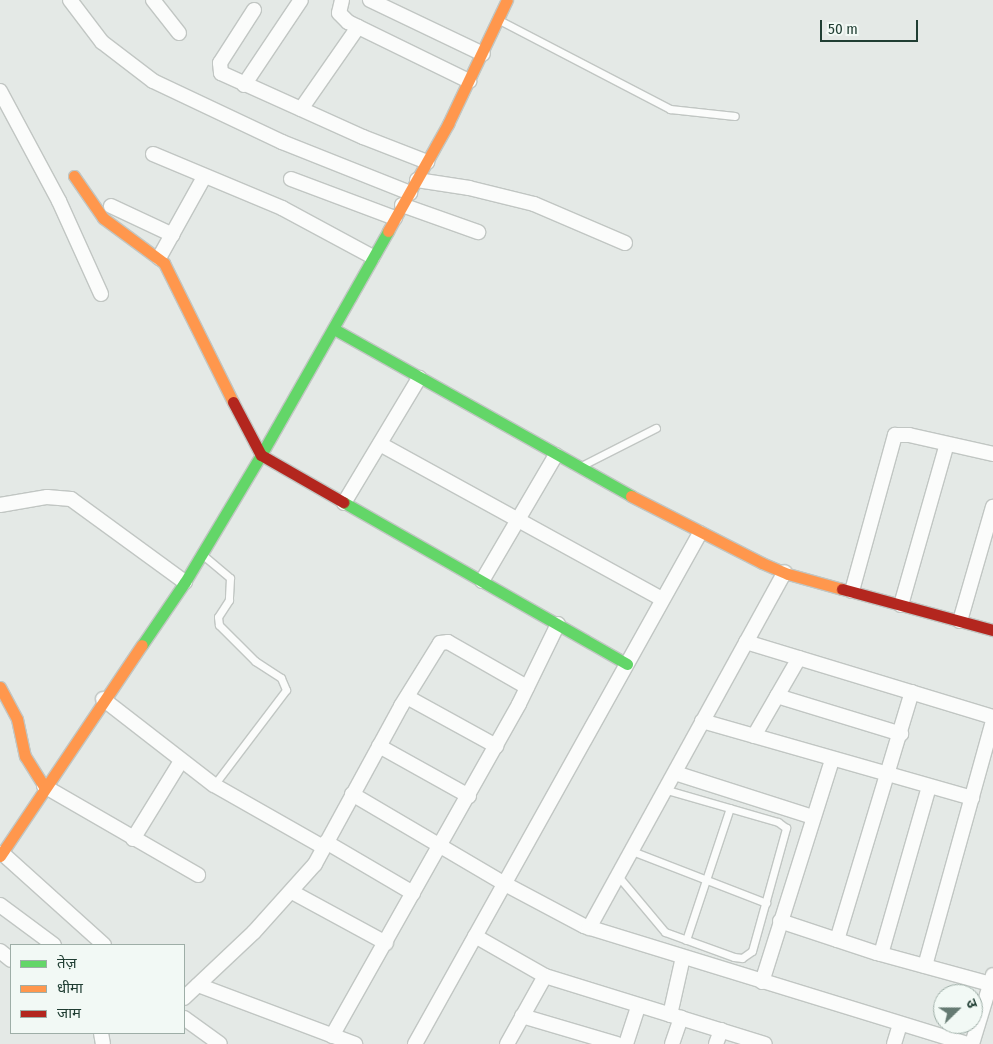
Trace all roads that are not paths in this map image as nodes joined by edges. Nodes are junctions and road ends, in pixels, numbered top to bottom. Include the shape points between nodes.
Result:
1 (70, 0) edge
2 (153, 0) edge
3 (301, 0) edge
4 (342, 0) edge
5 (370, 0) edge
6 (507, 0) edge
7 (254, 10) dead end
8 (498, 20) junction
9 (358, 28) junction
10 (179, 33) dead end
11 (483, 54) junction
12 (469, 81) junction
13 (244, 85) junction
14 (0, 91) edge
15 (301, 110) junction
16 (735, 116) dead end
17 (153, 154) dead end
18 (427, 162) junction
19 (74, 176) dead end
20 (204, 176) junction
21 (291, 179) dead end
22 (417, 180) junction
23 (410, 193) junction
24 (402, 205) junction
25 (111, 206) dead end
26 (395, 218) junction
27 (478, 232) dead end
28 (173, 235) junction
29 (625, 242) dead end
30 (373, 257) junction
31 (159, 258) junction
32 (101, 294) dead end
33 (334, 329) junction
34 (419, 378) junction
35 (656, 428) dead end
36 (380, 444) junction
37 (947, 444) junction
38 (993, 454) edge
39 (261, 455) junction
40 (556, 455) junction
41 (579, 468) junction
42 (344, 504) junction
43 (0, 505) edge
44 (993, 507) edge
45 (518, 519) junction
46 (700, 533) junction
47 (988, 539) edge
48 (202, 554) junction
49 (785, 572) junction
50 (482, 581) junction
51 (185, 582) junction
52 (852, 592) junction
53 (662, 598) junction
54 (901, 605) junction
55 (960, 621) junction
56 (558, 624) junction
57 (993, 630) edge
58 (746, 642) junction
59 (799, 658) junction
60 (627, 664) junction
61 (0, 687) edge
62 (527, 687) junction
63 (912, 692) junction
64 (777, 696) junction
65 (407, 697) junction
66 (104, 699) junction
67 (993, 719) edge
68 (702, 721) junction
69 (900, 734) junction
70 (754, 736) junction
71 (379, 746) junction
72 (496, 746) junction
73 (832, 760) junction
74 (181, 761) junction
75 (675, 773) junction
76 (887, 776) junction
77 (214, 785) junction
78 (44, 786) junction
79 (930, 787) junction
80 (667, 790) junction
81 (352, 794) junction
82 (469, 796) junction
83 (972, 798) junction
84 (730, 808) junction
85 (813, 816) junction
86 (133, 839) junction
87 (324, 845) junction
88 (440, 846) junction
89 (632, 851) junction
90 (1, 854) edge
91 (198, 875) dead end
92 (618, 876) junction
93 (705, 879) junction
94 (505, 884) junction
95 (292, 892) junction
96 (414, 893) junction
97 (766, 903) junction
98 (0, 905) edge
99 (780, 921) junction
100 (589, 928) junction
101 (475, 936) junction
102 (686, 940) junction
103 (837, 940) junction
104 (386, 943) junction
105 (53, 944) edge
106 (103, 944) edge
107 (0, 951) edge
108 (881, 954) junction
109 (683, 958) junction
110 (10, 959) edge
111 (925, 966) junction
112 (545, 976) junction
113 (992, 979) edge
114 (762, 982) junction
115 (198, 985) junction
116 (185, 997) edge
117 (638, 1006) junction
118 (522, 1016) junction
119 (675, 1016) junction
120 (185, 1019) edge
121 (900, 1024) junction
122 (721, 1030) junction
123 (332, 1036) junction
124 (220, 1044) edge
125 (355, 1044) edge
126 (415, 1044) edge
127 (507, 1044) edge
128 (617, 1044) edge
129 (626, 1044) edge
130 (672, 1044) edge
131 (716, 1044) edge
132 (765, 1044) edge
133 (894, 1044) edge
134 (967, 1044) edge
135 (972, 1044) edge

1 - 23 street via 102,42 153,81 282,142
2 - 10 street
3 - 13 street
4 - 9 street via 341,18
5 - 11 street
6 - 8 street
7 - 13 street via 219,68 228,78
8 - 11 street
8 - 16 lane via 670,108
9 - 12 street
9 - 15 street
11 - 12 street
12 - 18 street
13 - 15 street
14 - 32 street via 59,201
15 - 18 street
17 - 20 street
18 - 22 street
19 - 31 street via 103,218
20 - 28 street
20 - 30 street via 282,208
21 - 26 street
22 - 23 street
22 - 29 street via 469,188 534,204
23 - 24 street
24 - 26 street
24 - 27 street
25 - 28 street
26 - 30 street
28 - 31 street
30 - 33 street
31 - 39 street via 175,283 198,337
33 - 34 street
33 - 39 street
34 - 36 street
34 - 40 street
35 - 41 lane
36 - 42 street
36 - 45 street
37 - 38 street
37 - 52 street via 900,433 892,438
37 - 54 street
39 - 42 street
39 - 48 street
40 - 41 street
40 - 45 street
41 - 46 street
42 - 50 street
43 - 51 street via 47,497 71,499
44 - 47 street
45 - 50 street
45 - 53 street
46 - 49 street
46 - 53 street
47 - 55 street
48 - 51 street
48 - 77 lane via 230,578 229,600 218,617 219,625 255,661 281,678 286,690
49 - 52 street
49 - 58 street
50 - 56 street
51 - 66 street
52 - 54 street
53 - 60 street
54 - 55 street
55 - 57 street
56 - 60 street
56 - 62 street
58 - 59 street
58 - 68 street
59 - 63 street
59 - 64 street
60 - 94 street
61 - 78 street via 17,719 25,756
62 - 65 street via 444,642 438,646
62 - 72 street
63 - 67 street
63 - 69 street
64 - 69 street
64 - 70 street
65 - 71 street
65 - 72 street
66 - 74 street
66 - 78 street
67 - 83 street
68 - 70 street
68 - 75 street
69 - 76 street
70 - 73 street
71 - 81 street
71 - 82 street
72 - 82 street
73 - 76 street
73 - 85 street
74 - 77 street
74 - 86 street
75 - 80 street
75 - 85 street
76 - 79 street
76 - 103 street
77 - 87 street
78 - 86 street
78 - 90 street
79 - 83 street
79 - 108 street
80 - 84 lane
80 - 89 street
81 - 87 street
81 - 88 street
82 - 88 street
83 - 111 street
84 - 93 lane
84 - 97 lane via 778,822 786,828
85 - 99 street
86 - 91 street
87 - 95 street via 315,864
87 - 96 street
88 - 94 street
88 - 96 street
89 - 92 street
89 - 93 lane
90 - 106 street
92 - 100 street
92 - 102 lane via 660,927
93 - 97 lane
93 - 102 lane
94 - 100 street
94 - 101 street
95 - 104 street
95 - 115 street
96 - 104 street
97 - 102 lane via 752,951 742,958
98 - 105 street
99 - 103 street
99 - 114 street
100 - 109 street
101 - 112 street
101 - 126 street
103 - 108 street
104 - 123 street
107 - 110 street
108 - 111 street
109 - 114 street
109 - 119 street
111 - 113 street
112 - 117 street
112 - 118 street
113 - 135 street
114 - 121 street
115 - 116 street
115 - 123 street
117 - 119 street
117 - 129 street
118 - 127 street
118 - 128 street
119 - 122 street
119 - 130 street
120 - 124 street
121 - 133 street
121 - 134 street
122 - 131 street
122 - 132 street
123 - 125 street

